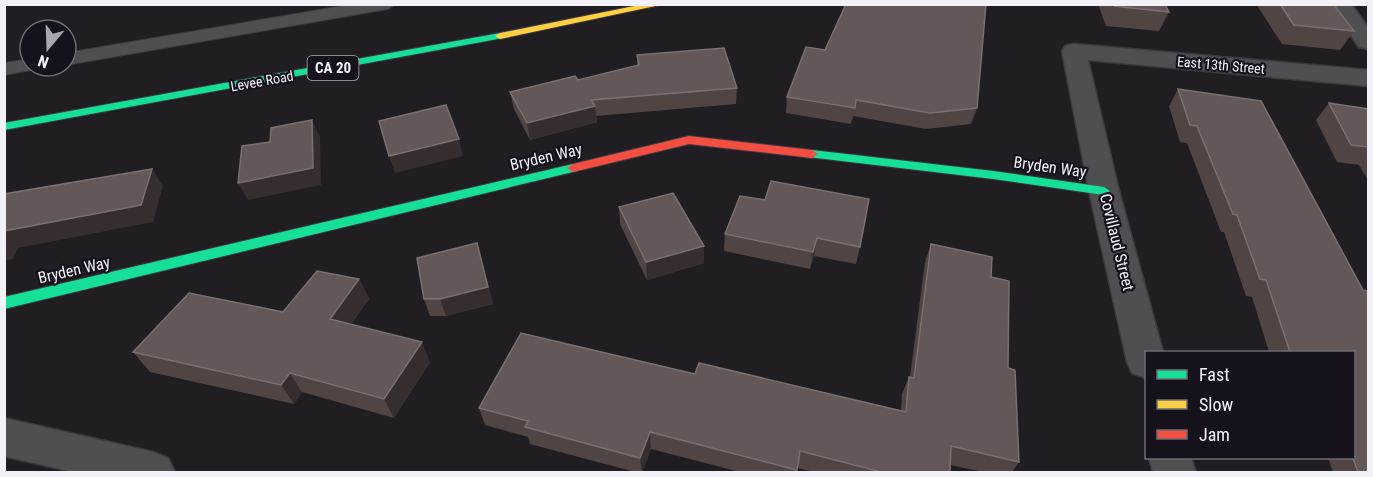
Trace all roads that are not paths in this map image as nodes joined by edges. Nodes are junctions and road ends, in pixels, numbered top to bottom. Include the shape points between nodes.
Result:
1 (388, 4) edge
2 (661, 4) edge
3 (1339, 4) edge
4 (1368, 42) edge
5 (1074, 51) joint
6 (78, 57) edge
7 (1368, 78) edge
8 (4, 128) edge
9 (1104, 191) junction
10 (4, 303) edge
11 (1145, 358) edge
12 (4, 437) edge
13 (153, 472) edge

1 - 6 lane
2 - 8 main road, Levee Road / CA 20
3 - 4 street
5 - 7 street, East 13th Street
5 - 9 street, Covillaud Street
9 - 10 main road, Bryden Way via 689,140
9 - 11 street, Covillaud Street
12 - 13 street

